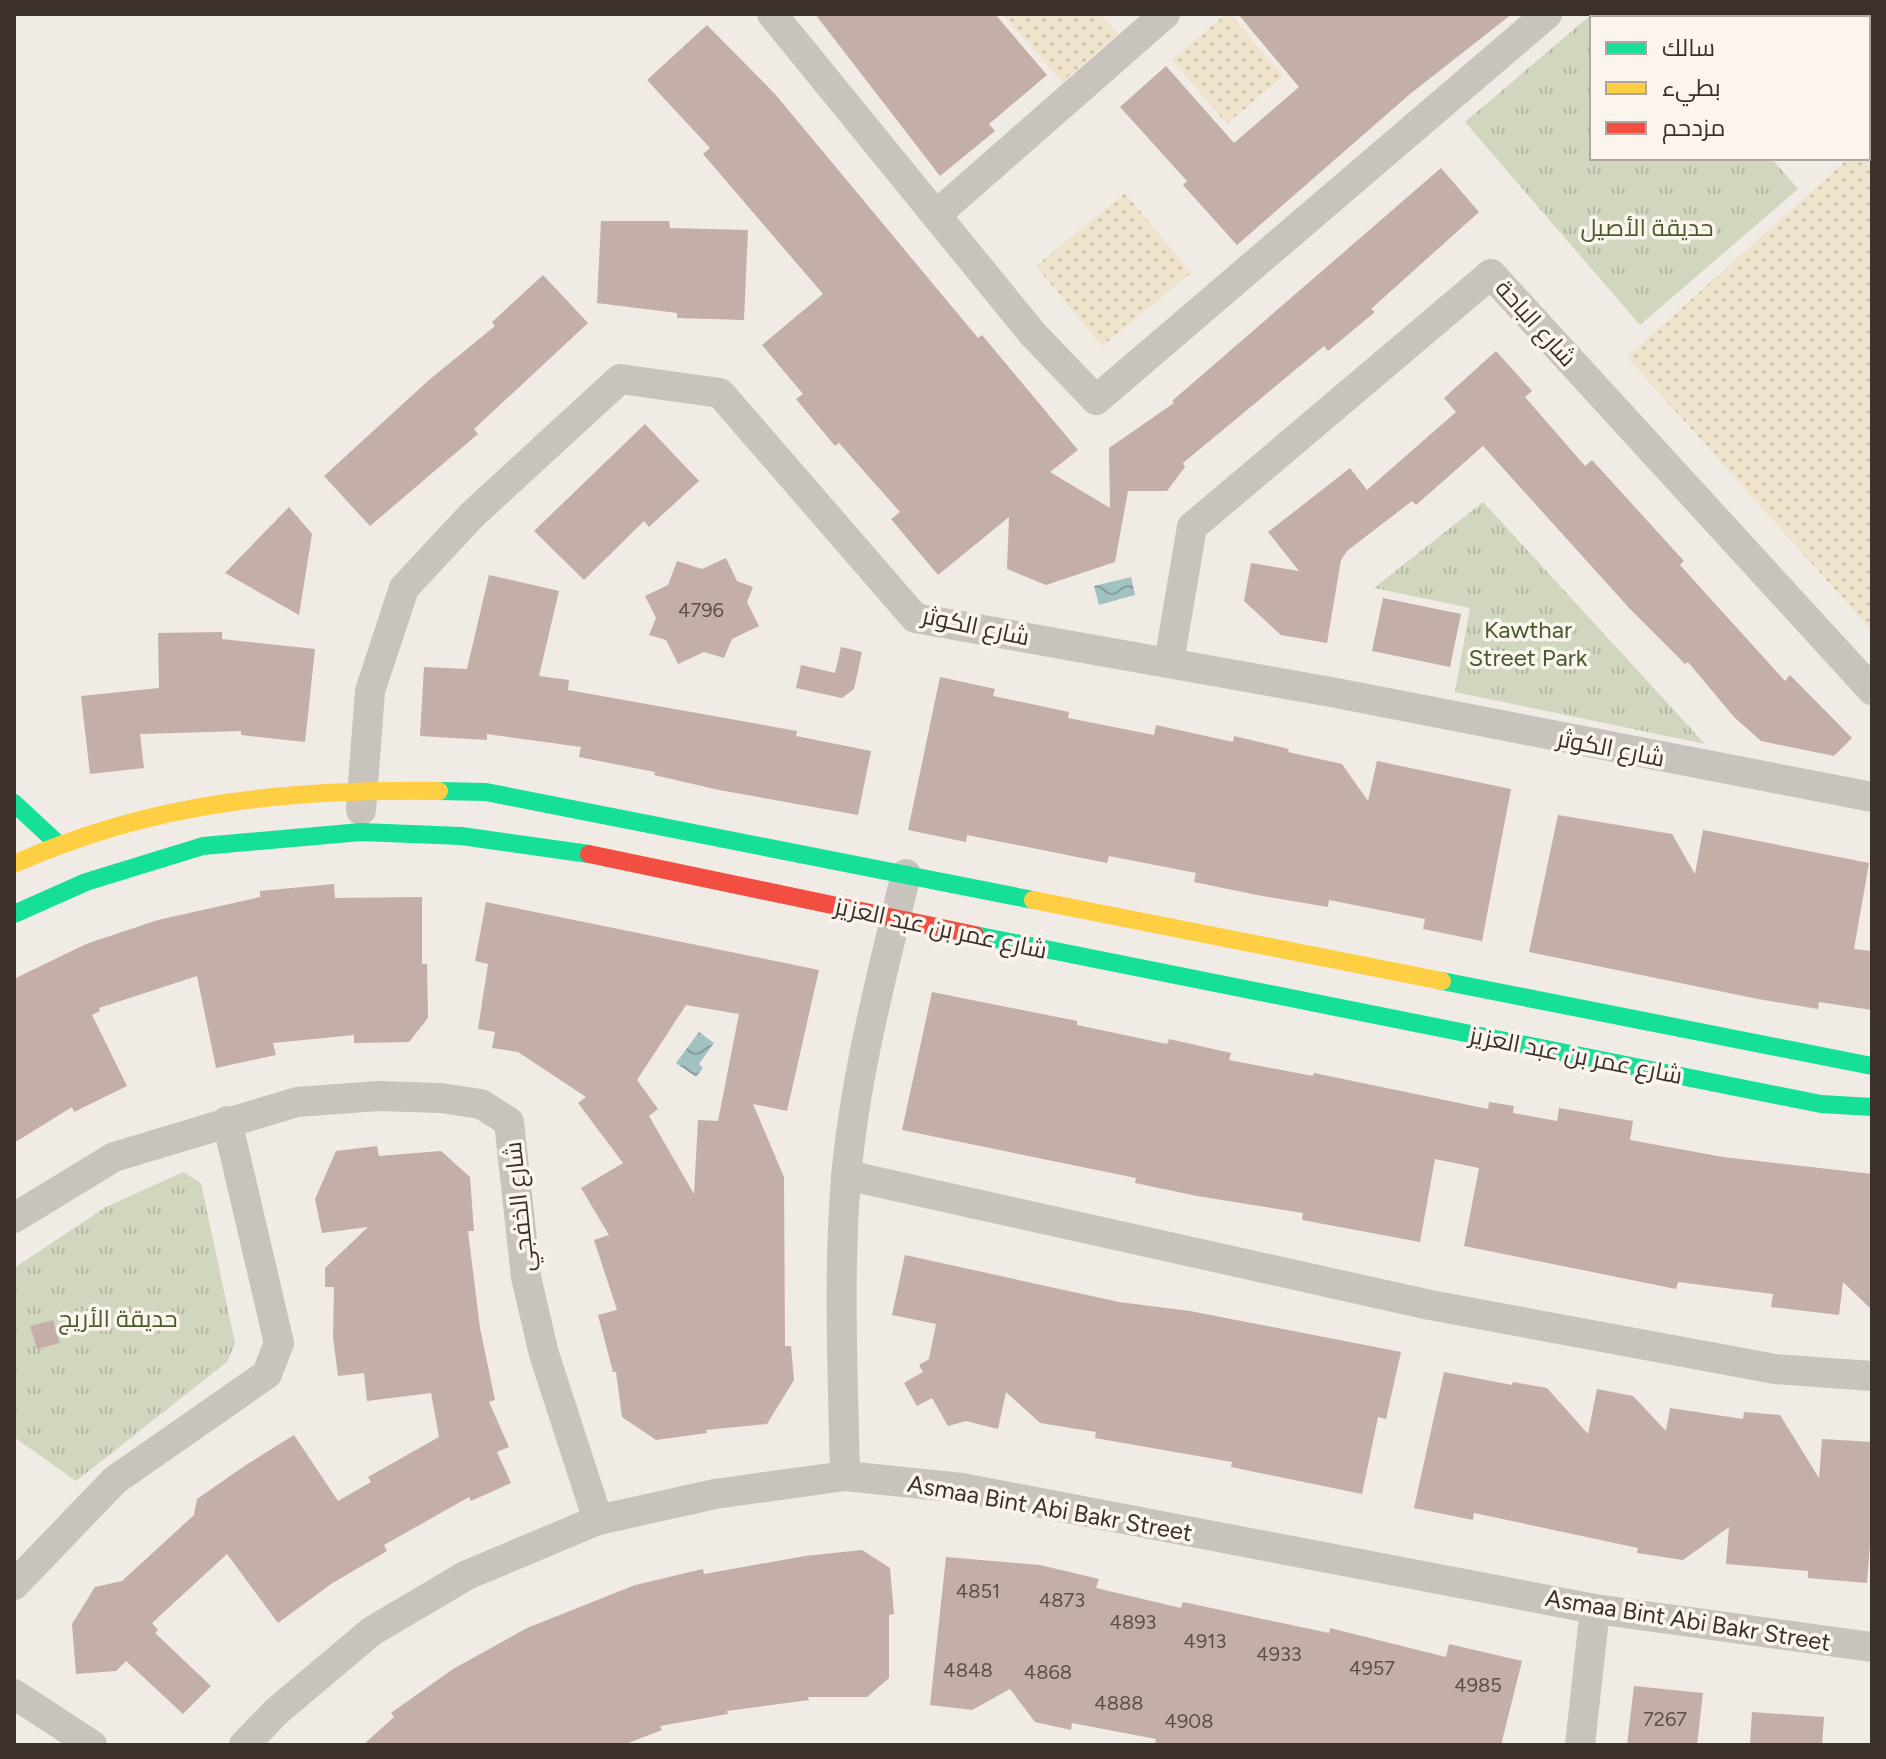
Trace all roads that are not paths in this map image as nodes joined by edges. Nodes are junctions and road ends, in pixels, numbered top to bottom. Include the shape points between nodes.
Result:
1 (772, 14) edge
2 (1165, 14) edge
3 (1547, 14) edge
4 (936, 215) junction
5 (1169, 662) junction
6 (1872, 690) edge
7 (361, 789) junction
8 (1872, 797) edge
9 (14, 803) edge
10 (361, 832) junction
11 (56, 842) junction
12 (14, 864) edge
13 (906, 874) junction
14 (14, 914) edge
15 (895, 919) junction
16 (1872, 1066) edge
17 (1872, 1107) edge
18 (227, 1121) junction
19 (846, 1175) junction
20 (14, 1218) edge
21 (1872, 1376) edge
22 (845, 1476) junction
23 (598, 1520) junction
24 (14, 1585) edge
25 (1595, 1609) junction
26 (1872, 1647) edge
27 (14, 1694) edge
28 (92, 1745) edge
29 (244, 1745) edge
30 (1580, 1745) edge

1 - 4 street
2 - 4 street
3 - 4 street via 1096,400 1032,333
5 - 6 street, شارع الباحة via 1192,527 1491,274
5 - 7 street, شارع الكوثر via 915,618 720,393 620,379 472,515 404,588 370,691
5 - 8 street, شارع الكوثر
7 - 10 street, شارع الكوثر
7 - 11 street via 182,809
7 - 13 street via 486,792
9 - 11 street
10 - 14 street, شارع عمر بن عبد العزيز via 203,846 86,882
10 - 15 street, شارع عمر بن عبد العزيز via 557,847
11 - 12 street
13 - 15 street
13 - 16 street
15 - 17 street, شارع عمر بن عبد العزيز via 1821,1104
15 - 19 street via 865,1047
18 - 20 street, شارع الخفجي via 114,1157
18 - 23 street, شارع الخفجي via 297,1102 378,1096 481,1104 509,1122 526,1277 544,1354
18 - 24 street via 279,1343 267,1374 115,1480
19 - 21 street via 1430,1305 1775,1369
19 - 22 street via 840,1292
22 - 23 street, Asmaa Bint Abi Bakr Street via 715,1494
22 - 25 street, Asmaa Bint Abi Bakr Street via 962,1488
23 - 29 street, Asmaa Bint Abi Bakr Street via 467,1575 372,1631
25 - 26 street, Asmaa Bint Abi Bakr Street
25 - 30 street
27 - 28 street

